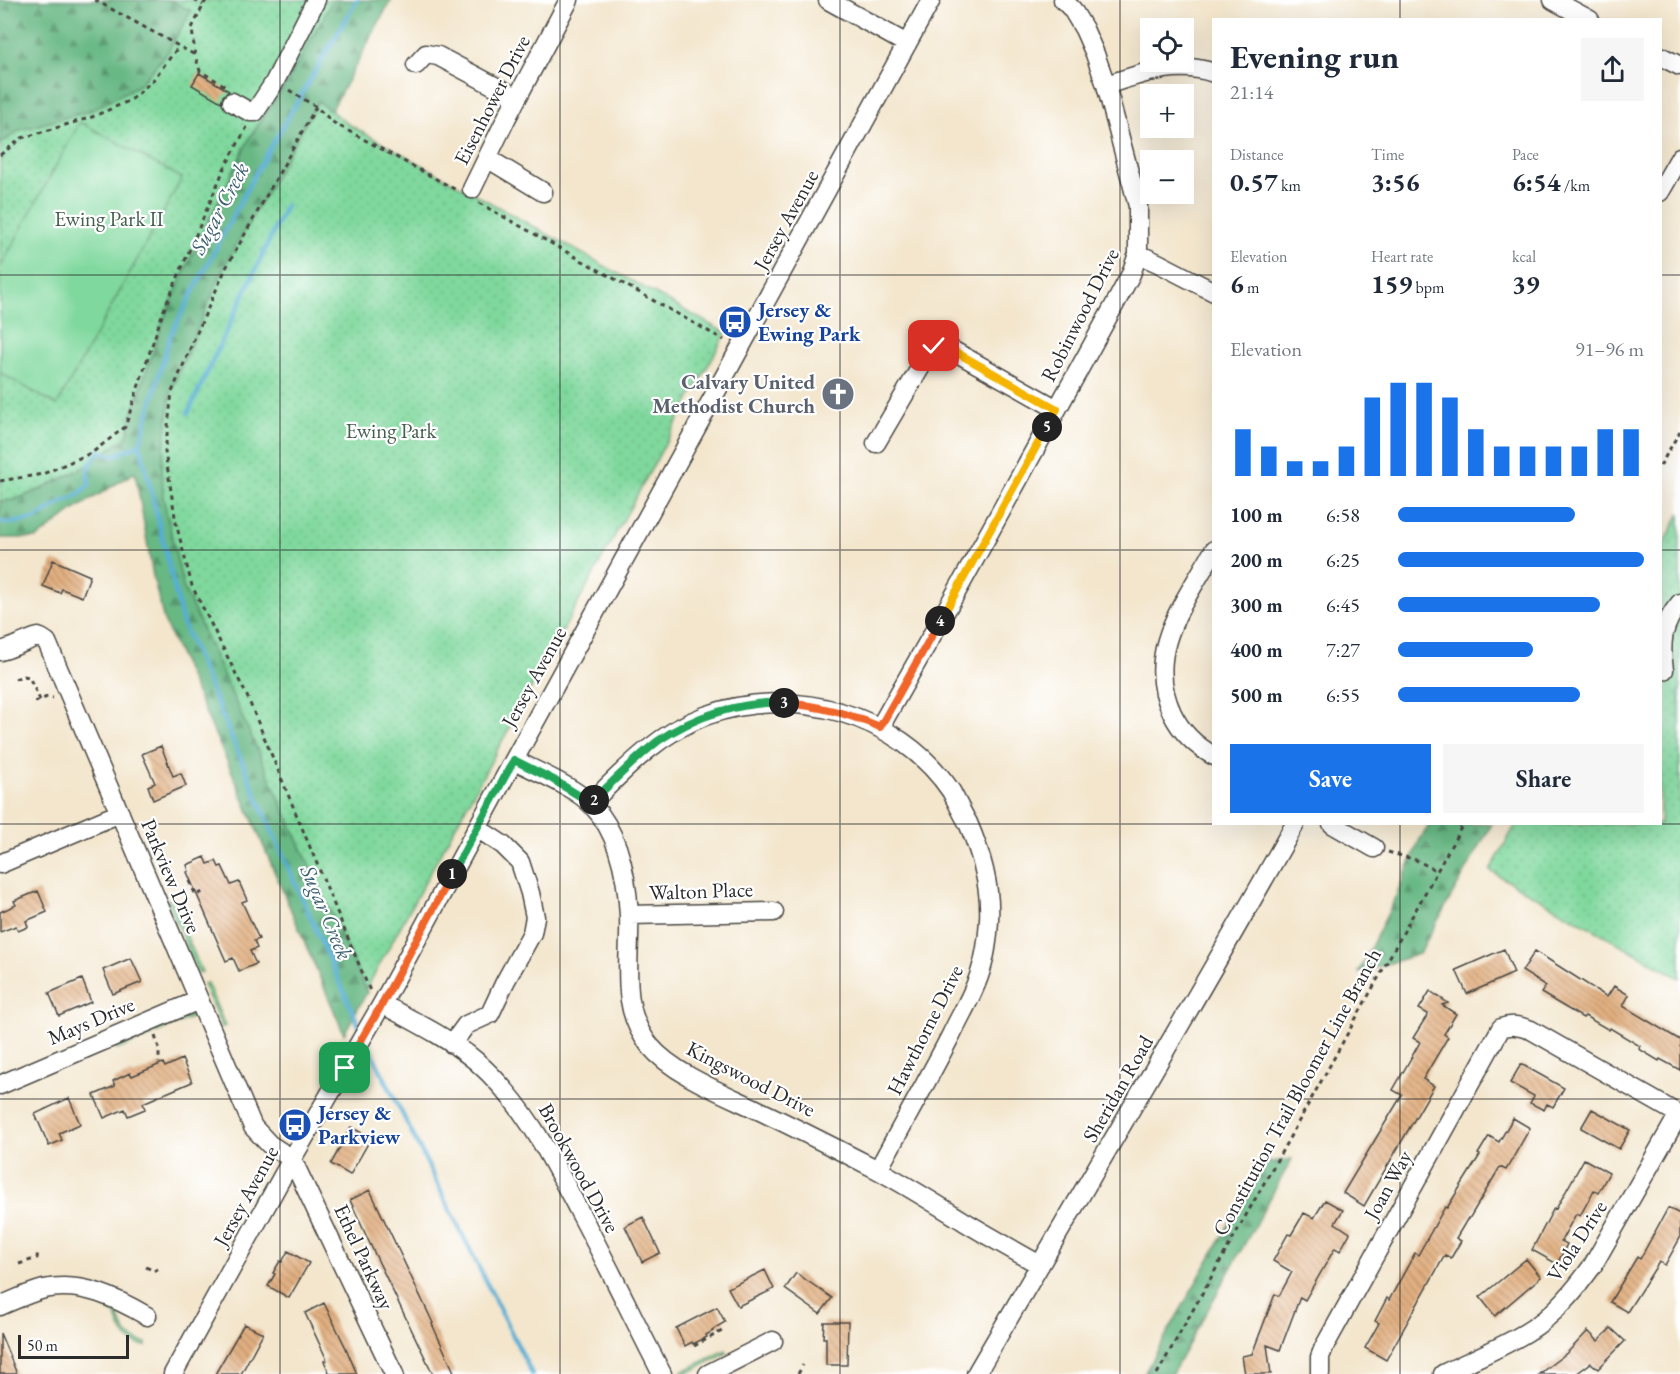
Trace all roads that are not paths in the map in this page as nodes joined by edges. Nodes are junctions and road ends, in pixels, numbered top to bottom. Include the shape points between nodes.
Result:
1 (316, 0) edge
2 (569, 0) edge
3 (828, 0) edge
4 (931, 0) edge
5 (1063, 0) edge
6 (1553, 0) edge
7 (1586, 18) edge
8 (907, 44) junction
9 (1662, 57) edge
10 (416, 65) dead end
11 (1680, 66) edge
12 (1212, 72) edge
13 (1106, 85) junction
14 (517, 98) junction
15 (232, 102) road end
16 (1680, 157) edge
17 (487, 158) junction
18 (1662, 188) edge
19 (543, 192) dead end
20 (469, 195) road end
21 (1138, 254) junction
22 (1212, 291) edge
23 (1057, 409) junction
24 (876, 443) dead end
25 (1212, 554) edge
26 (1680, 603) edge
27 (0, 651) edge
28 (1664, 670) dead end
29 (880, 727) junction
30 (1212, 755) edge
31 (514, 760) junction
32 (591, 803) junction
33 (120, 813) junction
34 (1294, 825) edge
35 (1334, 825) edge
36 (477, 828) junction
37 (1374, 848) road end
38 (0, 864) edge
39 (774, 912) dead end
40 (629, 915) junction
41 (200, 999) junction
42 (376, 1003) junction
43 (452, 1044) junction
44 (0, 1085) edge
45 (1680, 1114) edge
46 (292, 1159) junction
47 (878, 1170) junction
48 (1040, 1266) junction
49 (0, 1306) edge
50 (147, 1316) dead end
51 (773, 1341) dead end
52 (173, 1374) edge
53 (394, 1374) edge
54 (662, 1374) edge
55 (708, 1374) edge
56 (976, 1374) edge
57 (1320, 1374) edge
58 (1443, 1374) edge

1 - 15 street via 255,112
2 - 14 street, Eisenhower Drive
3 - 8 street
4 - 8 street, Jersey Avenue
5 - 13 street, Robinwood Drive via 1084,29
6 - 7 street
8 - 31 street, Jersey Avenue
9 - 11 street
10 - 14 street via 426,54 438,56
12 - 13 street via 1168,68
13 - 21 street, Robinwood Drive via 1138,206
14 - 17 street, Eisenhower Drive
16 - 18 street
17 - 19 street
17 - 20 street, Eisenhower Drive
21 - 22 street
21 - 23 street, Robinwood Drive via 1116,304
23 - 24 street via 936,341
23 - 29 street, Robinwood Drive
25 - 30 street via 1176,617 1161,667 1165,693 1176,721 1193,742
26 - 28 street via 1665,626
27 - 33 street, Parkview Drive via 34,638 47,642
29 - 32 street, Hawthorne Drive via 849,714 808,705 765,702 722,711 660,740
29 - 47 street, Hawthorne Drive via 927,763 950,790 977,843 989,917 985,956 973,992
31 - 32 street, Kingswood Drive
31 - 36 street, Jersey Avenue
32 - 40 street, Kingswood Drive via 607,824 621,860
33 - 38 street
33 - 41 street, Parkview Drive
34 - 48 street, Sheridan Road
35 - 37 street
36 - 42 street, Jersey Avenue
36 - 43 street via 520,862 535,917 532,933 490,1014 466,1026
39 - 40 street, Walton Place
40 - 47 street, Kingswood Drive via 629,997 637,1027 650,1046 705,1084
41 - 44 street, Mays Drive
41 - 46 street, Parkview Drive via 253,1127
42 - 43 street, Brookwood Drive
42 - 46 street, Jersey Avenue via 345,1068
43 - 54 street, Brookwood Drive via 505,1089 540,1138
45 - 57 street, Joan Way via 1531,1030 1518,1025 1501,1028 1324,1347
45 - 58 street, Viola Drive via 1577,1288 1526,1333
46 - 52 street, Jersey Avenue
46 - 53 street, Ethel Parkway
47 - 48 street, Kingswood Drive
48 - 56 street, Sheridan Road
49 - 50 street via 45,1289 79,1288 104,1295
51 - 55 street

